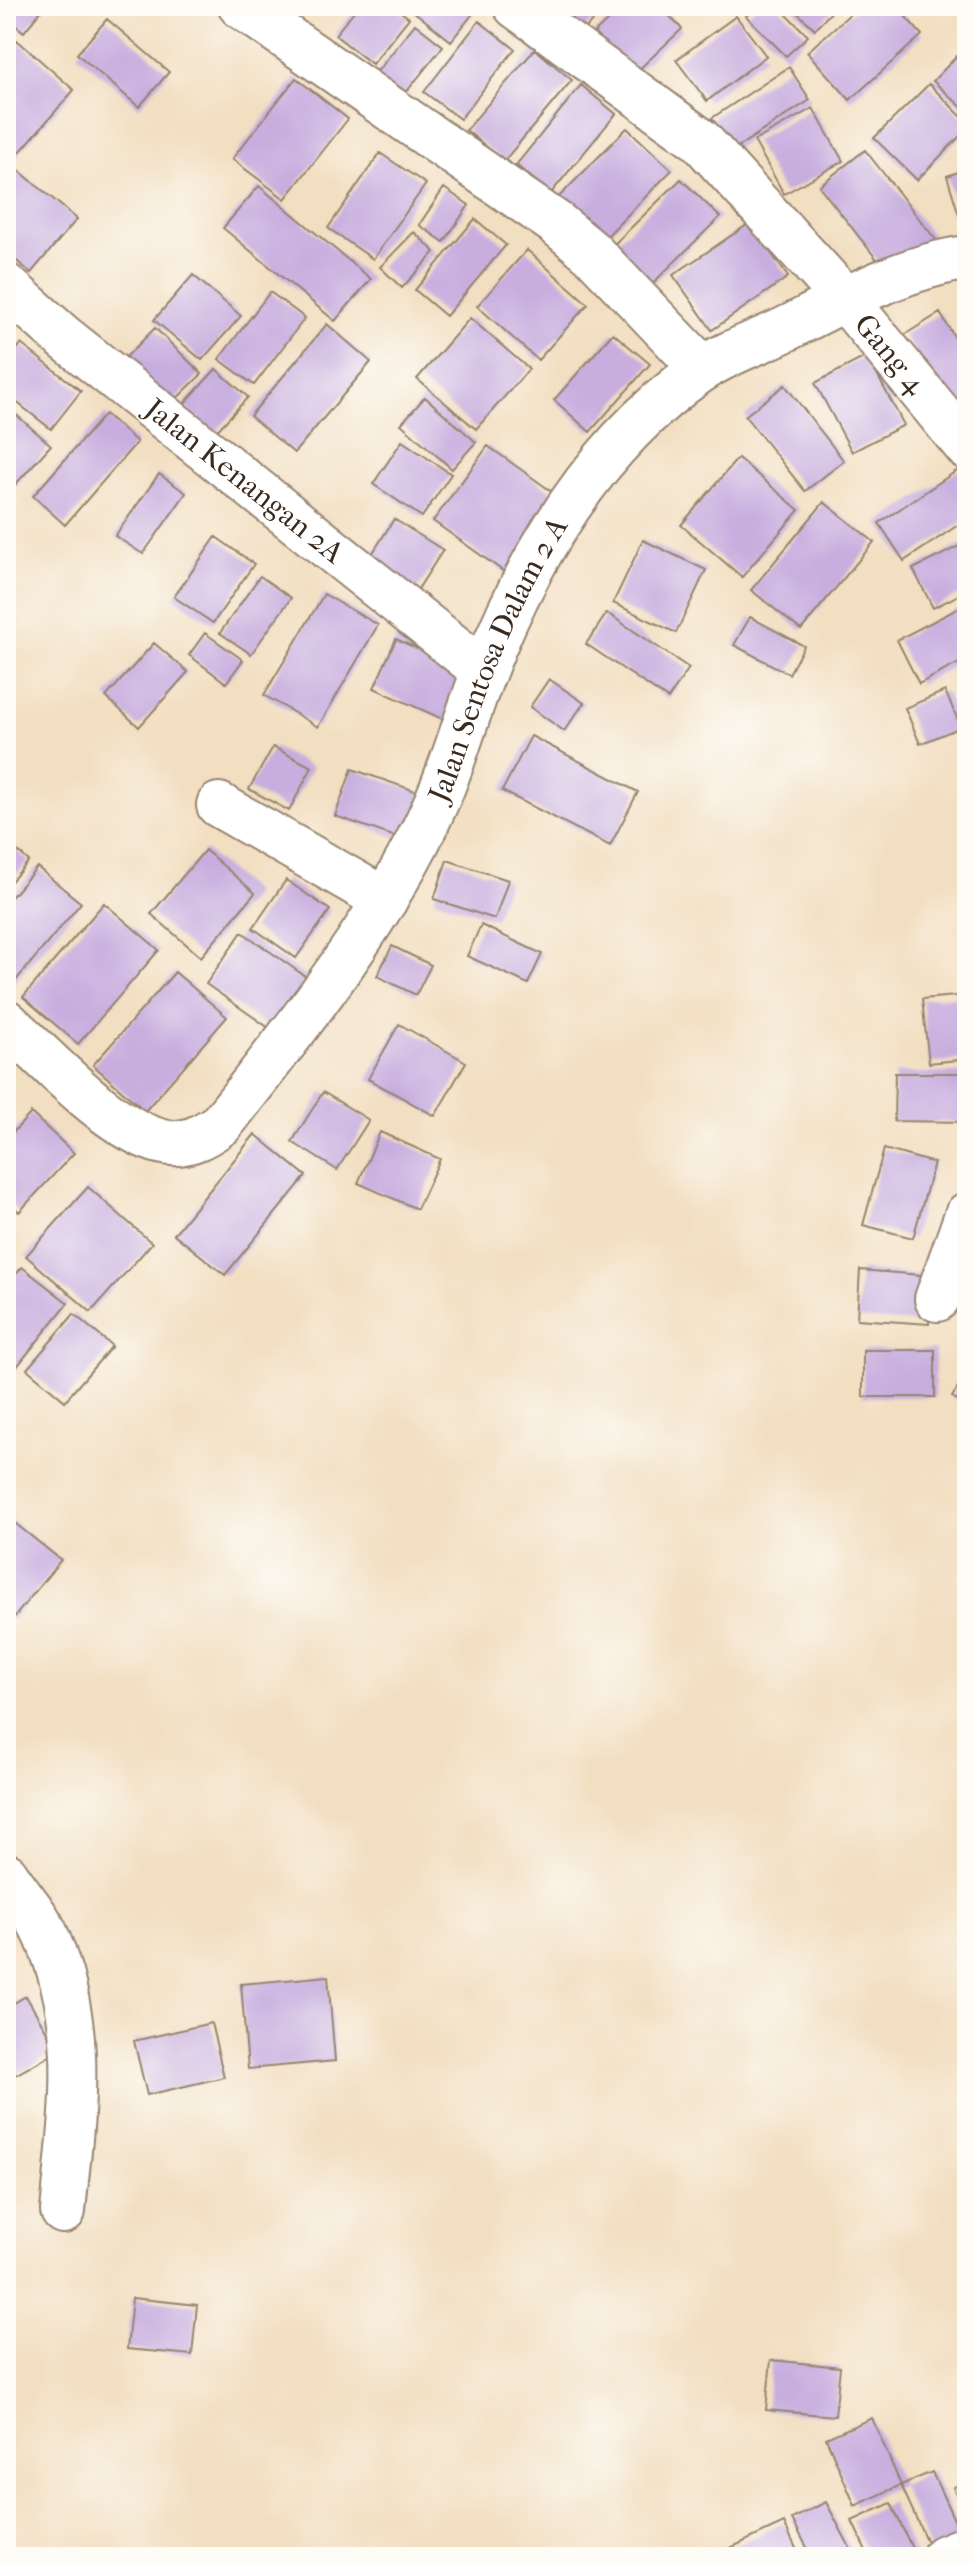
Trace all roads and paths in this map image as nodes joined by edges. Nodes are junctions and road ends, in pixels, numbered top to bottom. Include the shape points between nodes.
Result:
1 (241, 6) edge
2 (516, 6) edge
3 (967, 258) edge
4 (6, 286) edge
5 (845, 299) junction
6 (703, 369) junction
7 (967, 447) edge
8 (484, 671) junction
9 (219, 805) dead end
10 (385, 900) junction
11 (6, 1022) edge
12 (967, 1215) edge
13 (937, 1299) dead end
14 (6, 1875) edge
15 (63, 2211) dead end
16 (967, 2548) edge
17 (944, 2557) edge

1 - 6 street via 556,223 591,252
2 - 5 street, Gang 4 via 700,140
3 - 5 street, Jalan Sentosa Dalam 2 A
4 - 8 street, Jalan Kenangan 2A
5 - 6 street, Jalan Sentosa Dalam 2 A
5 - 7 street, Gang 4
6 - 8 street, Jalan Sentosa Dalam 2 A via 637,421 585,484 542,545
8 - 10 street, Jalan Sentosa Dalam 2 A via 435,805
9 - 10 street
10 - 11 street, Jalan Sentosa Dalam 2 A via 221,1124 199,1139 171,1144 122,1127
12 - 13 street
14 - 15 street via 47,1934 67,1996 77,2070
16 - 17 street

